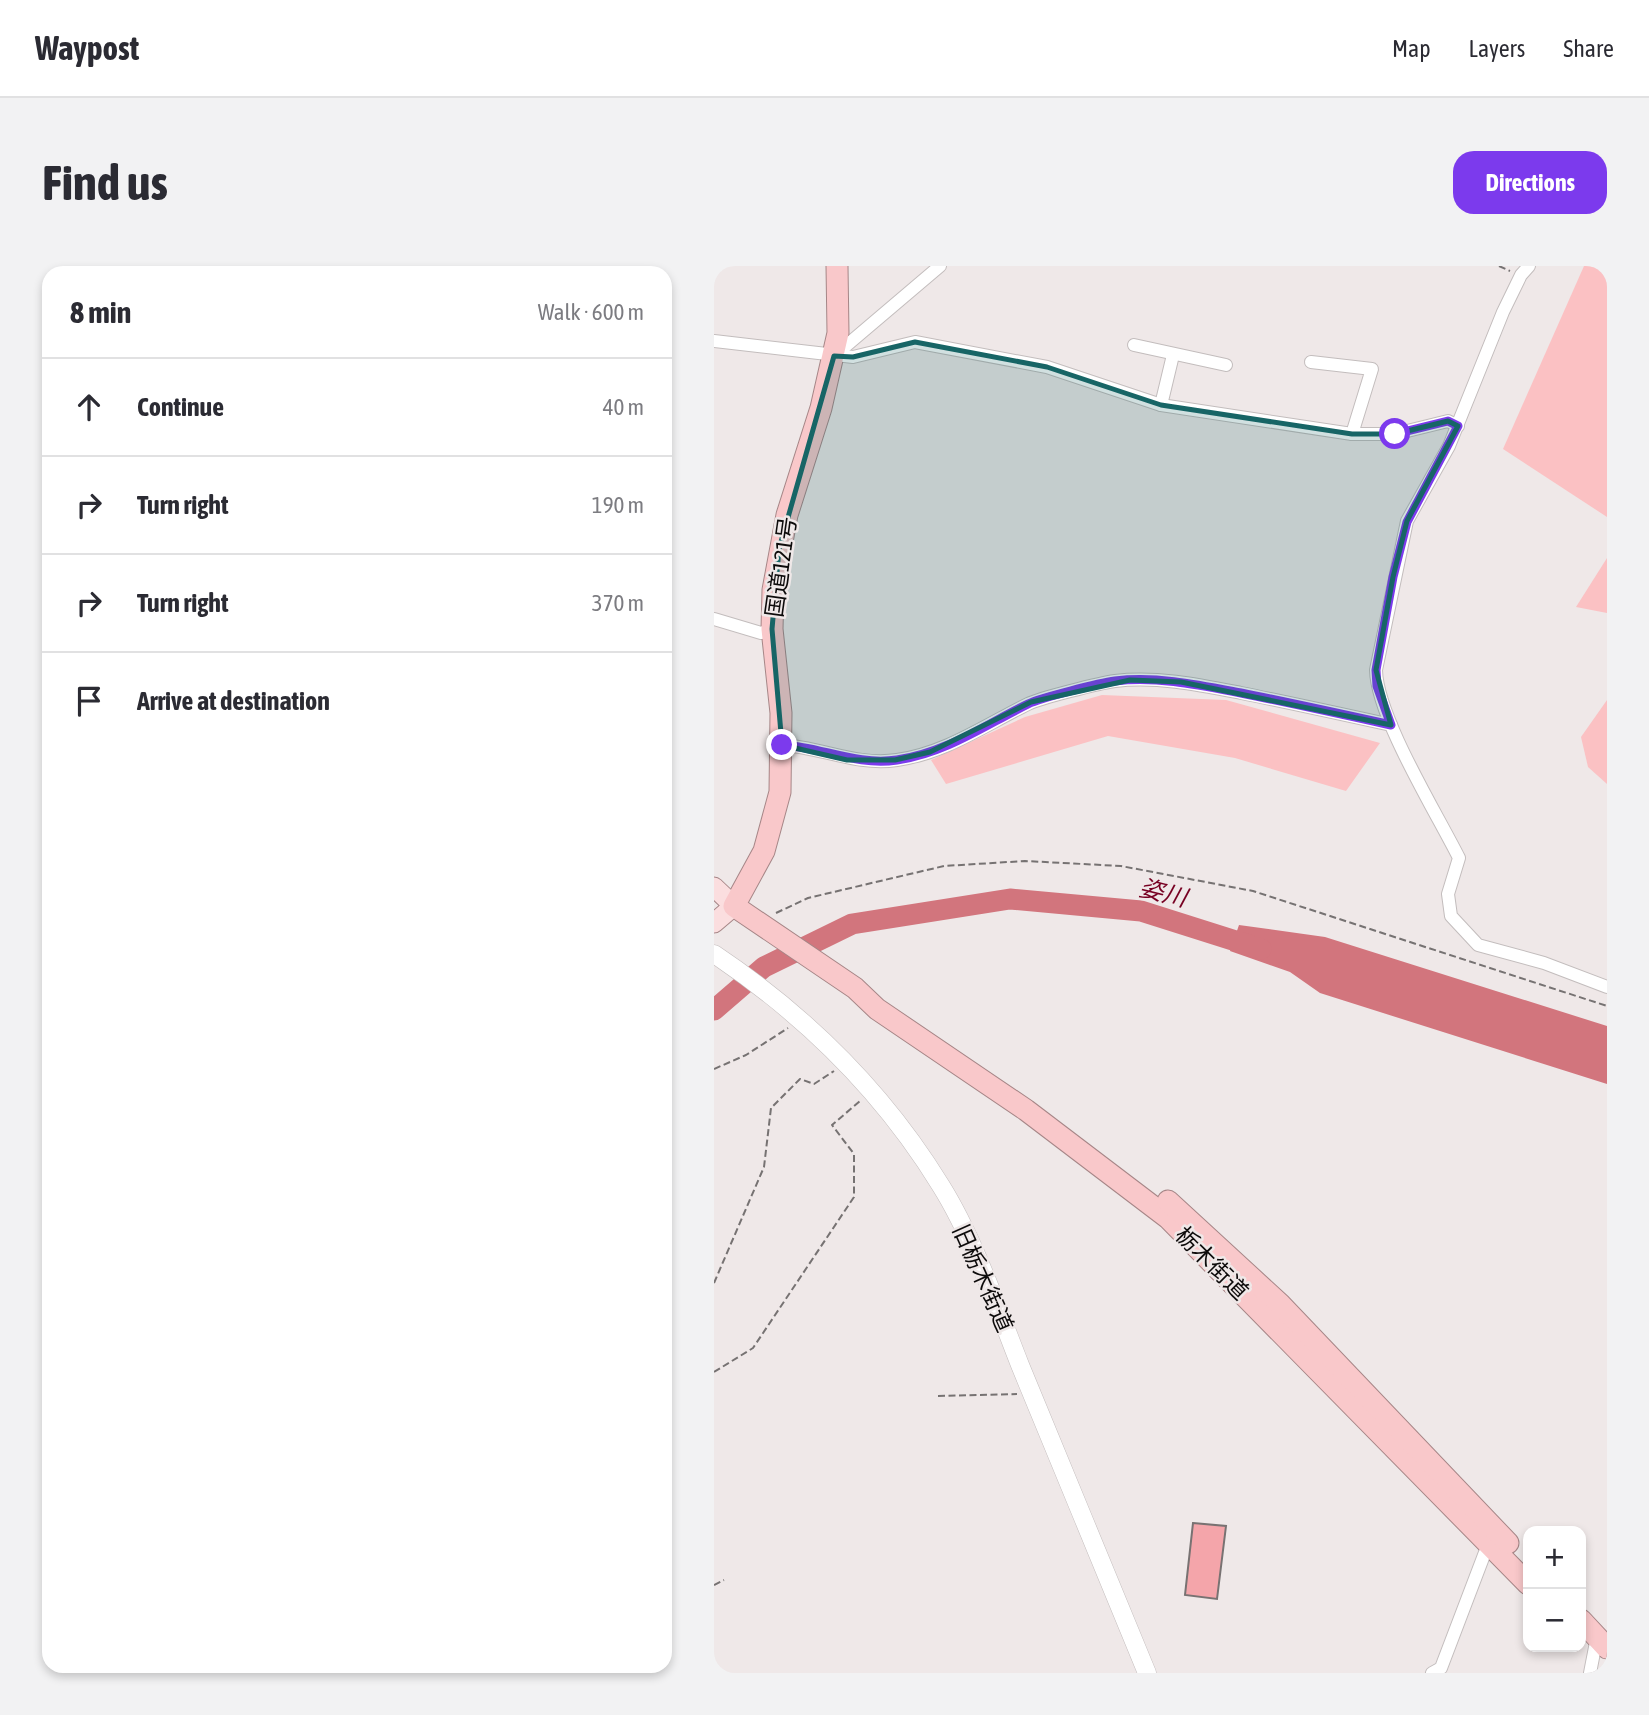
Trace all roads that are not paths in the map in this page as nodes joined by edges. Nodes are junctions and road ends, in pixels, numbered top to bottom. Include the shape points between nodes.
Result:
1 (837, 266) edge
2 (940, 266) edge
3 (1529, 266) edge
4 (714, 341) edge
5 (1134, 345) dead end
6 (1173, 355) junction
7 (834, 356) junction
8 (1311, 362) dead end
9 (1226, 365) dead end
10 (1161, 405) junction
11 (1458, 426) junction
12 (1352, 434) junction
13 (714, 619) edge
14 (772, 629) junction
15 (1391, 725) junction
16 (782, 745) junction
17 (714, 887) edge
18 (724, 902) edge
19 (714, 923) edge
20 (720, 958) edge
21 (1607, 987) edge
22 (1492, 1536) junction
23 (1523, 1560) edge
24 (1523, 1577) edge
25 (1586, 1631) edge
26 (1596, 1653) edge
27 (1147, 1673) edge
28 (1432, 1673) edge

1 - 7 highway, 国道121号
2 - 7 street
3 - 11 street via 1503,312
4 - 7 street
5 - 6 street
6 - 9 street
6 - 10 street
7 - 10 street via 853,357 915,342 1047,368
7 - 14 highway, 国道121号 via 779,549
8 - 12 street via 1372,369
10 - 12 street
11 - 12 street via 1448,421 1395,434
11 - 15 street via 1407,522 1393,577 1376,670
13 - 14 street via 761,633
14 - 16 highway, 国道121号
15 - 16 street via 1181,682 1130,680 1031,702 973,735 895,760 847,760
15 - 21 street via 1459,858 1448,894 1451,916 1478,945
16 - 18 highway, 国道121号 via 780,792 764,851
17 - 18 main road
18 - 19 main road
18 - 22 highway, 栃木街道 via 855,988 887,1001 1040,1105 1179,1209 1280,1304
20 - 27 street, 旧栃木街道 via 795,1015 841,1058 872,1091 943,1189 988,1285
22 - 23 highway, 栃木街道
22 - 24 highway, 栃木街道
22 - 28 street via 1441,1668
25 - 26 highway

